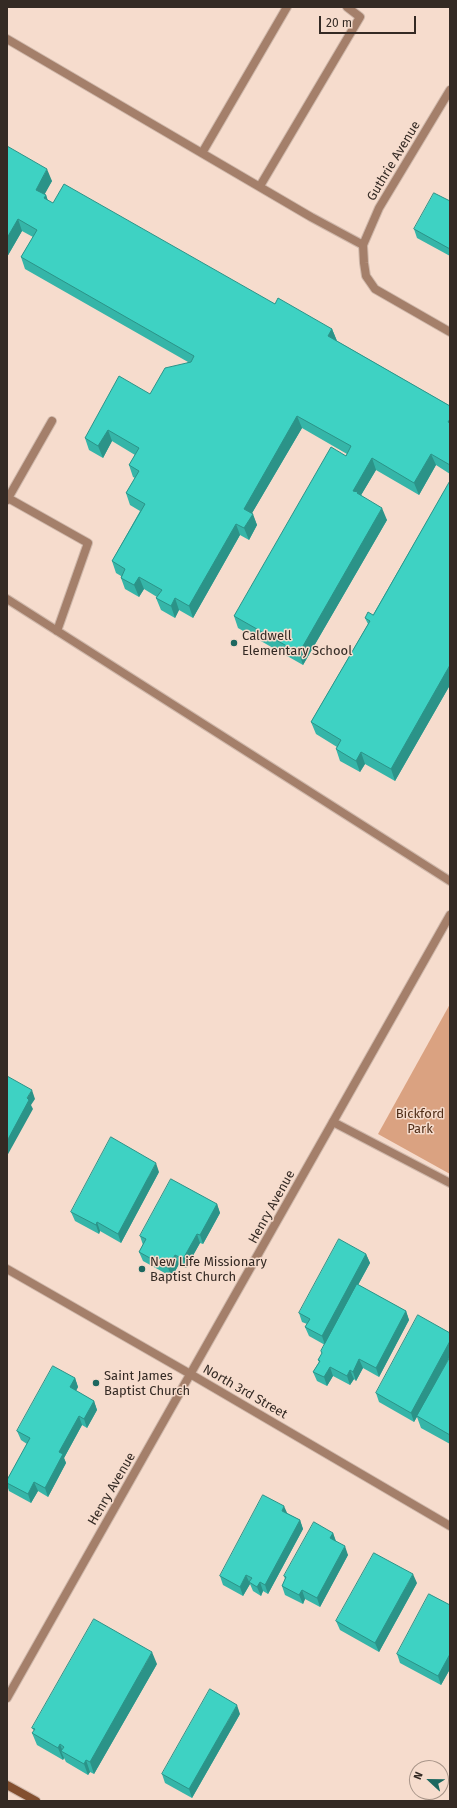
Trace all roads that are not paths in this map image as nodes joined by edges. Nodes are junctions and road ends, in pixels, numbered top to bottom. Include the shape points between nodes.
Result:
1 (287, 7) edge
2 (348, 7) edge
3 (7, 39) edge
4 (450, 90) edge
5 (202, 153) junction
6 (260, 186) junction
7 (363, 245) junction
8 (450, 332) edge
9 (52, 421) dead end
10 (8, 499) edge
11 (7, 599) edge
12 (57, 631) junction
13 (450, 881) edge
14 (450, 915) edge
15 (333, 1122) junction
16 (450, 1183) edge
17 (7, 1269) edge
18 (192, 1375) junction
19 (450, 1526) edge
20 (7, 1698) edge
21 (7, 1785) edge
22 (36, 1801) edge

1 - 5 street
2 - 6 street via 360,17
3 - 5 street
4 - 7 street, Guthrie Avenue via 379,208
5 - 6 street
6 - 7 street
7 - 8 street via 366,276 375,289
9 - 10 street
10 - 12 street via 88,543
11 - 12 street
12 - 13 street
14 - 15 street, Henry Avenue
15 - 16 street
15 - 18 street, Henry Avenue
17 - 18 street, North 3rd Street
18 - 19 street, North 3rd Street
18 - 20 street, Henry Avenue
21 - 22 main road

